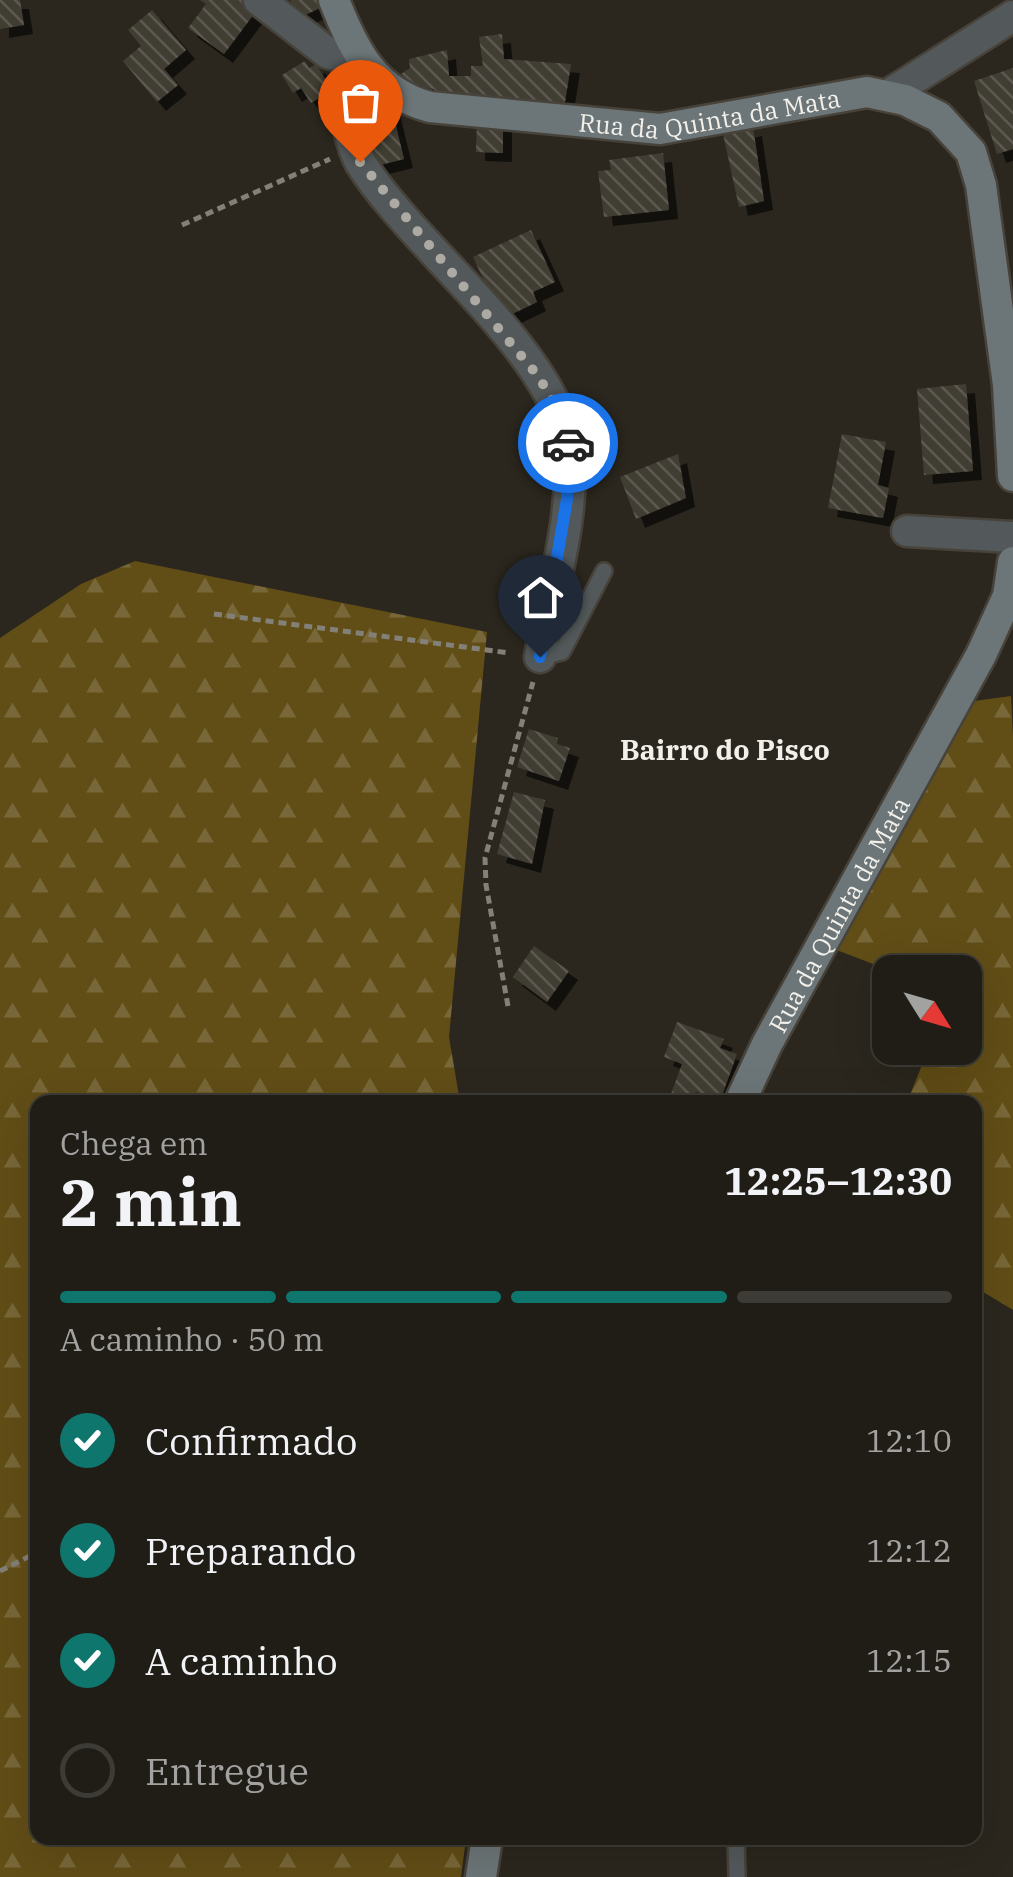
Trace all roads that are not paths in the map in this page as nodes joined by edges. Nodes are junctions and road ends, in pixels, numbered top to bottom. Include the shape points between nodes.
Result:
1 (259, 0) edge
2 (334, 0) edge
3 (1013, 16) edge
4 (363, 64) junction
5 (888, 95) junction
6 (1010, 384) edge
7 (1013, 476) edge
8 (907, 531) dead end
9 (1013, 537) edge
10 (1013, 562) edge
11 (604, 571) dead end
12 (540, 657) joint
13 (743, 1095) edge
14 (486, 1845) edge
15 (736, 1845) edge
16 (481, 1877) edge
17 (738, 1877) edge

1 - 4 street via 328,53
2 - 4 street, Rua da Quinta da Mata
3 - 5 street
4 - 5 street, Rua da Quinta da Mata via 399,96 430,107 642,130 848,93
4 - 12 street via 349,88 354,148 538,376 561,414 569,481
5 - 6 street, Rua da Quinta da Mata via 939,116 971,152
6 - 7 street, Rua da Quinta da Mata
8 - 9 street
10 - 13 street, Rua da Quinta da Mata via 1008,596 982,656
11 - 12 lane via 566,647 558,656
14 - 16 street
15 - 17 lane

